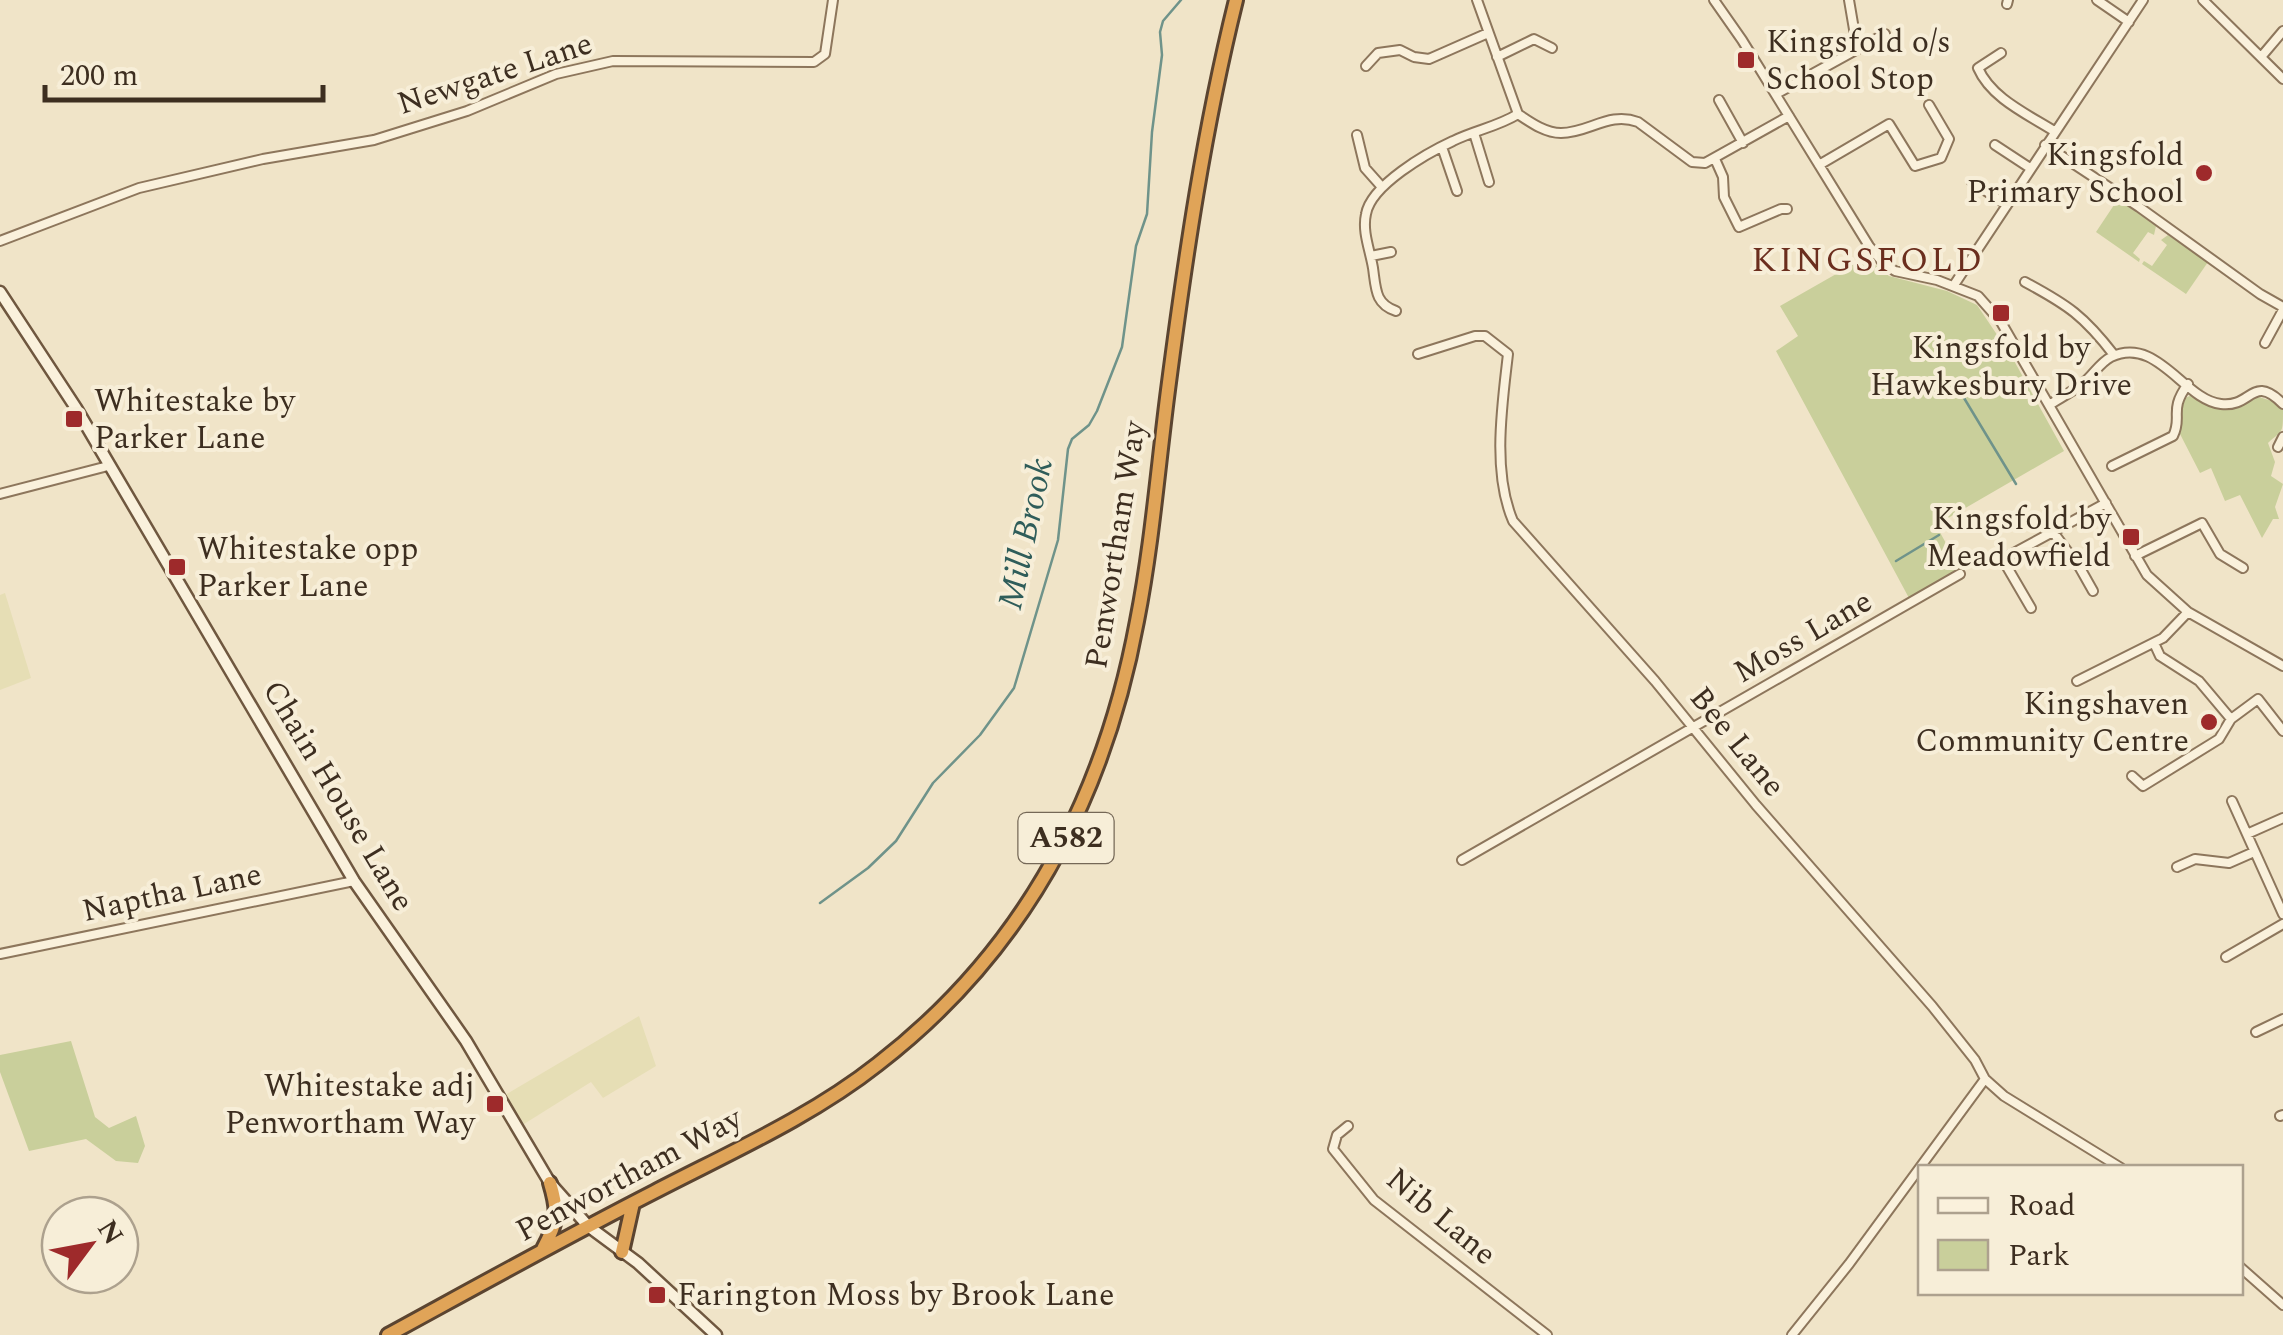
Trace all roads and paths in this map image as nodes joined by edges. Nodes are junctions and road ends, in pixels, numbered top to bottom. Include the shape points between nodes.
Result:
1 (834, 0) edge
2 (1236, 0) edge
3 (1477, 0) edge
4 (1714, 0) edge
5 (1849, 0) edge
6 (2097, 0) edge
7 (2143, 0) edge
8 (2204, 0) edge
9 (2129, 22) junction
10 (1532, 27) dead end
11 (2283, 31) edge
12 (1488, 34) junction
13 (1884, 34) dead end
14 (1534, 38) junction
15 (1857, 47) junction
16 (1552, 48) dead end
17 (2001, 53) dead end
18 (1498, 57) junction
19 (2261, 57) junction
20 (1366, 66) dead end
21 (2283, 79) edge
22 (1776, 94) junction
23 (1719, 100) dead end
24 (1930, 105) dead end
25 (1518, 114) junction
26 (1789, 116) junction
27 (2054, 131) junction
28 (1474, 133) junction
29 (1357, 135) dead end
30 (1743, 142) junction
31 (1995, 145) dead end
32 (2045, 145) junction
33 (1442, 147) junction
34 (1716, 159) junction
35 (1819, 165) junction
36 (2030, 168) junction
37 (1489, 182) dead end
38 (1972, 182) dead end
39 (1381, 186) junction
40 (1456, 191) dead end
41 (2006, 204) junction
42 (1787, 209) dead end
43 (0, 241) edge
44 (1390, 252) dead end
45 (1371, 256) junction
46 (2025, 282) dead end
47 (1954, 285) junction
48 (0, 292) edge
49 (2283, 308) edge
50 (1396, 311) dead end
51 (2265, 342) dead end
52 (1418, 354) dead end
53 (2114, 355) junction
54 (2188, 384) junction
55 (2283, 404) edge
56 (2049, 405) junction
57 (2283, 437) edge
58 (2278, 447) dead end
59 (108, 466) junction
60 (2112, 466) dead end
61 (0, 494) edge
62 (2106, 503) junction
63 (2053, 532) junction
64 (2135, 556) junction
65 (2243, 568) dead end
66 (1960, 574) dead end
67 (2093, 592) dead end
68 (2031, 608) dead end
69 (2188, 612) junction
70 (2154, 642) junction
71 (2283, 666) edge
72 (2077, 681) dead end
73 (2231, 719) junction
74 (1695, 728) junction
75 (2283, 731) edge
76 (2132, 776) dead end
77 (2144, 786) junction
78 (2136, 796) dead end
79 (2232, 801) dead end
80 (2283, 818) edge
81 (2247, 834) junction
82 (2254, 852) junction
83 (1462, 860) dead end
84 (2177, 867) dead end
85 (354, 881) junction
86 (2283, 914) edge
87 (2283, 924) edge
88 (0, 954) edge
89 (2226, 957) dead end
90 (2283, 1019) edge
91 (2256, 1032) dead end
92 (1985, 1080) junction
93 (1348, 1126) dead end
94 (1921, 1165) edge
95 (2117, 1165) edge
96 (1918, 1169) edge
97 (550, 1183) junction
98 (632, 1203) junction
99 (588, 1226) junction
100 (542, 1251) junction
101 (622, 1252) junction
102 (2243, 1270) edge
103 (2283, 1305) edge
104 (388, 1335) edge
105 (716, 1335) edge
106 (1547, 1335) edge
107 (1792, 1335) edge

1 - 43 street, Newgate Lane via 824,54 808,64 613,61 556,74 467,112 374,140 139,188
2 - 98 highway, Penwortham Way / A582 via 1186,252 1138,621 1098,766 1058,856 994,953 940,1012 876,1066 798,1117
3 - 12 street
4 - 22 street
5 - 15 street
6 - 9 street
7 - 9 street
8 - 19 street
9 - 27 street
10 - 14 street
11 - 19 street
12 - 18 street
12 - 20 street via 1429,58 1378,52
13 - 15 street
14 - 16 street
14 - 18 street
15 - 22 street
17 - 27 street via 1978,68 1982,77
18 - 25 street
19 - 21 street
22 - 26 street
23 - 30 street
24 - 35 street via 1948,140 1940,158 1915,166 1889,124
25 - 28 street
25 - 34 street via 1561,133 1629,118 1692,162
26 - 30 street
26 - 35 street
27 - 32 street
28 - 33 street
28 - 37 street
29 - 39 street via 1365,168
30 - 34 street
31 - 36 street
32 - 36 street
32 - 49 street
33 - 39 street
33 - 40 street
34 - 42 street via 1738,227
35 - 47 street via 1884,264
36 - 41 street
38 - 41 street
39 - 45 street via 1364,219
41 - 47 street
44 - 45 street
45 - 50 street via 1378,298
46 - 53 street via 2086,319
47 - 56 street via 1995,313
48 - 59 street, Chain House Lane
49 - 51 street
52 - 74 street, Bee Lane via 1476,336 1508,354 1502,460 1507,507
53 - 54 street via 2146,357
53 - 56 street
54 - 55 street via 2213,402 2236,403 2256,390
54 - 60 street via 2176,403 2173,436
56 - 62 street
57 - 58 street
59 - 61 street
59 - 85 street, Chain House Lane
62 - 63 street
62 - 64 street
63 - 67 street
63 - 68 street via 2001,561
64 - 65 street via 2202,523 2220,554
64 - 69 street
66 - 74 street, Moss Lane
69 - 70 street
69 - 71 street
70 - 72 street
70 - 73 street via 2160,656 2200,680
73 - 75 street via 2258,699
73 - 77 street via 2219,740
74 - 83 street, Moss Lane
74 - 92 street, Bee Lane via 1932,1006
76 - 77 street
77 - 78 street
79 - 81 street
80 - 81 street
81 - 82 street
82 - 84 street via 2229,864 2195,859
82 - 86 street
85 - 88 street, Naptha Lane
85 - 97 street, Chain House Lane via 466,1041
87 - 89 street
90 - 91 street
92 - 94 street
92 - 95 street, Bee Lane
93 - 106 street, Nib Lane via 1333,1149 1374,1200
96 - 107 street
97 - 99 street, Chain House Lane
97 - 100 highway via 556,1224
98 - 99 highway, Penwortham Way / A582
98 - 101 highway
99 - 100 highway, Penwortham Way / A582
99 - 101 street, Chain House Lane
100 - 104 highway, Penwortham Way / A582
101 - 105 street, Chain House Lane
102 - 103 street

